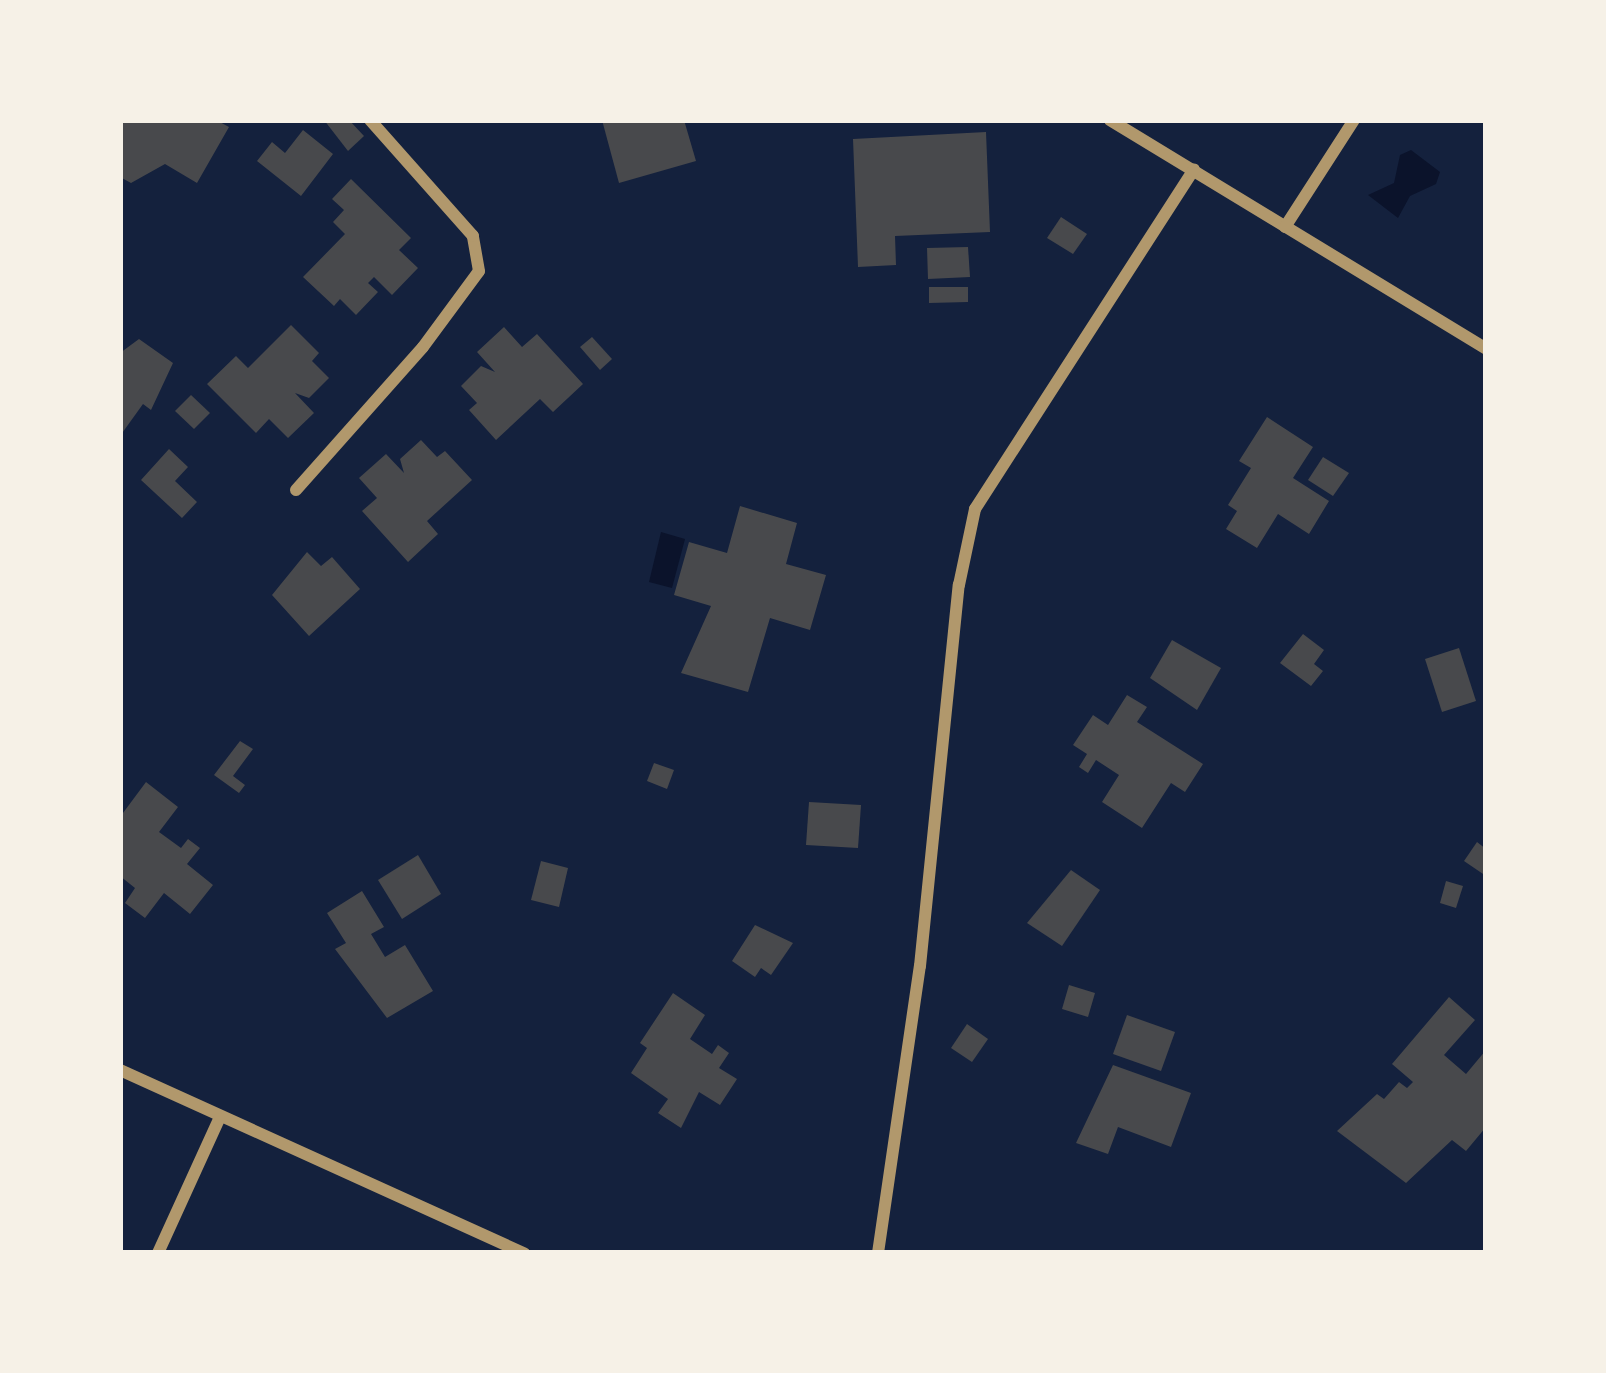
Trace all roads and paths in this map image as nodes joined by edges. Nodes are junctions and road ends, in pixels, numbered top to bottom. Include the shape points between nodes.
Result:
1 (370, 120) edge
2 (1110, 120) edge
3 (1354, 120) edge
4 (1194, 169) junction
5 (1285, 226) junction
6 (1486, 349) edge
7 (296, 490) dead end
8 (120, 1070) edge
9 (219, 1119) junction
10 (158, 1253) edge
11 (524, 1253) edge
12 (878, 1253) edge

1 - 7 street via 472,236 479,271
2 - 4 street
3 - 5 street
4 - 5 street
4 - 12 street via 975,509 959,585 920,966
5 - 6 street
8 - 9 street
9 - 10 street
9 - 11 street

